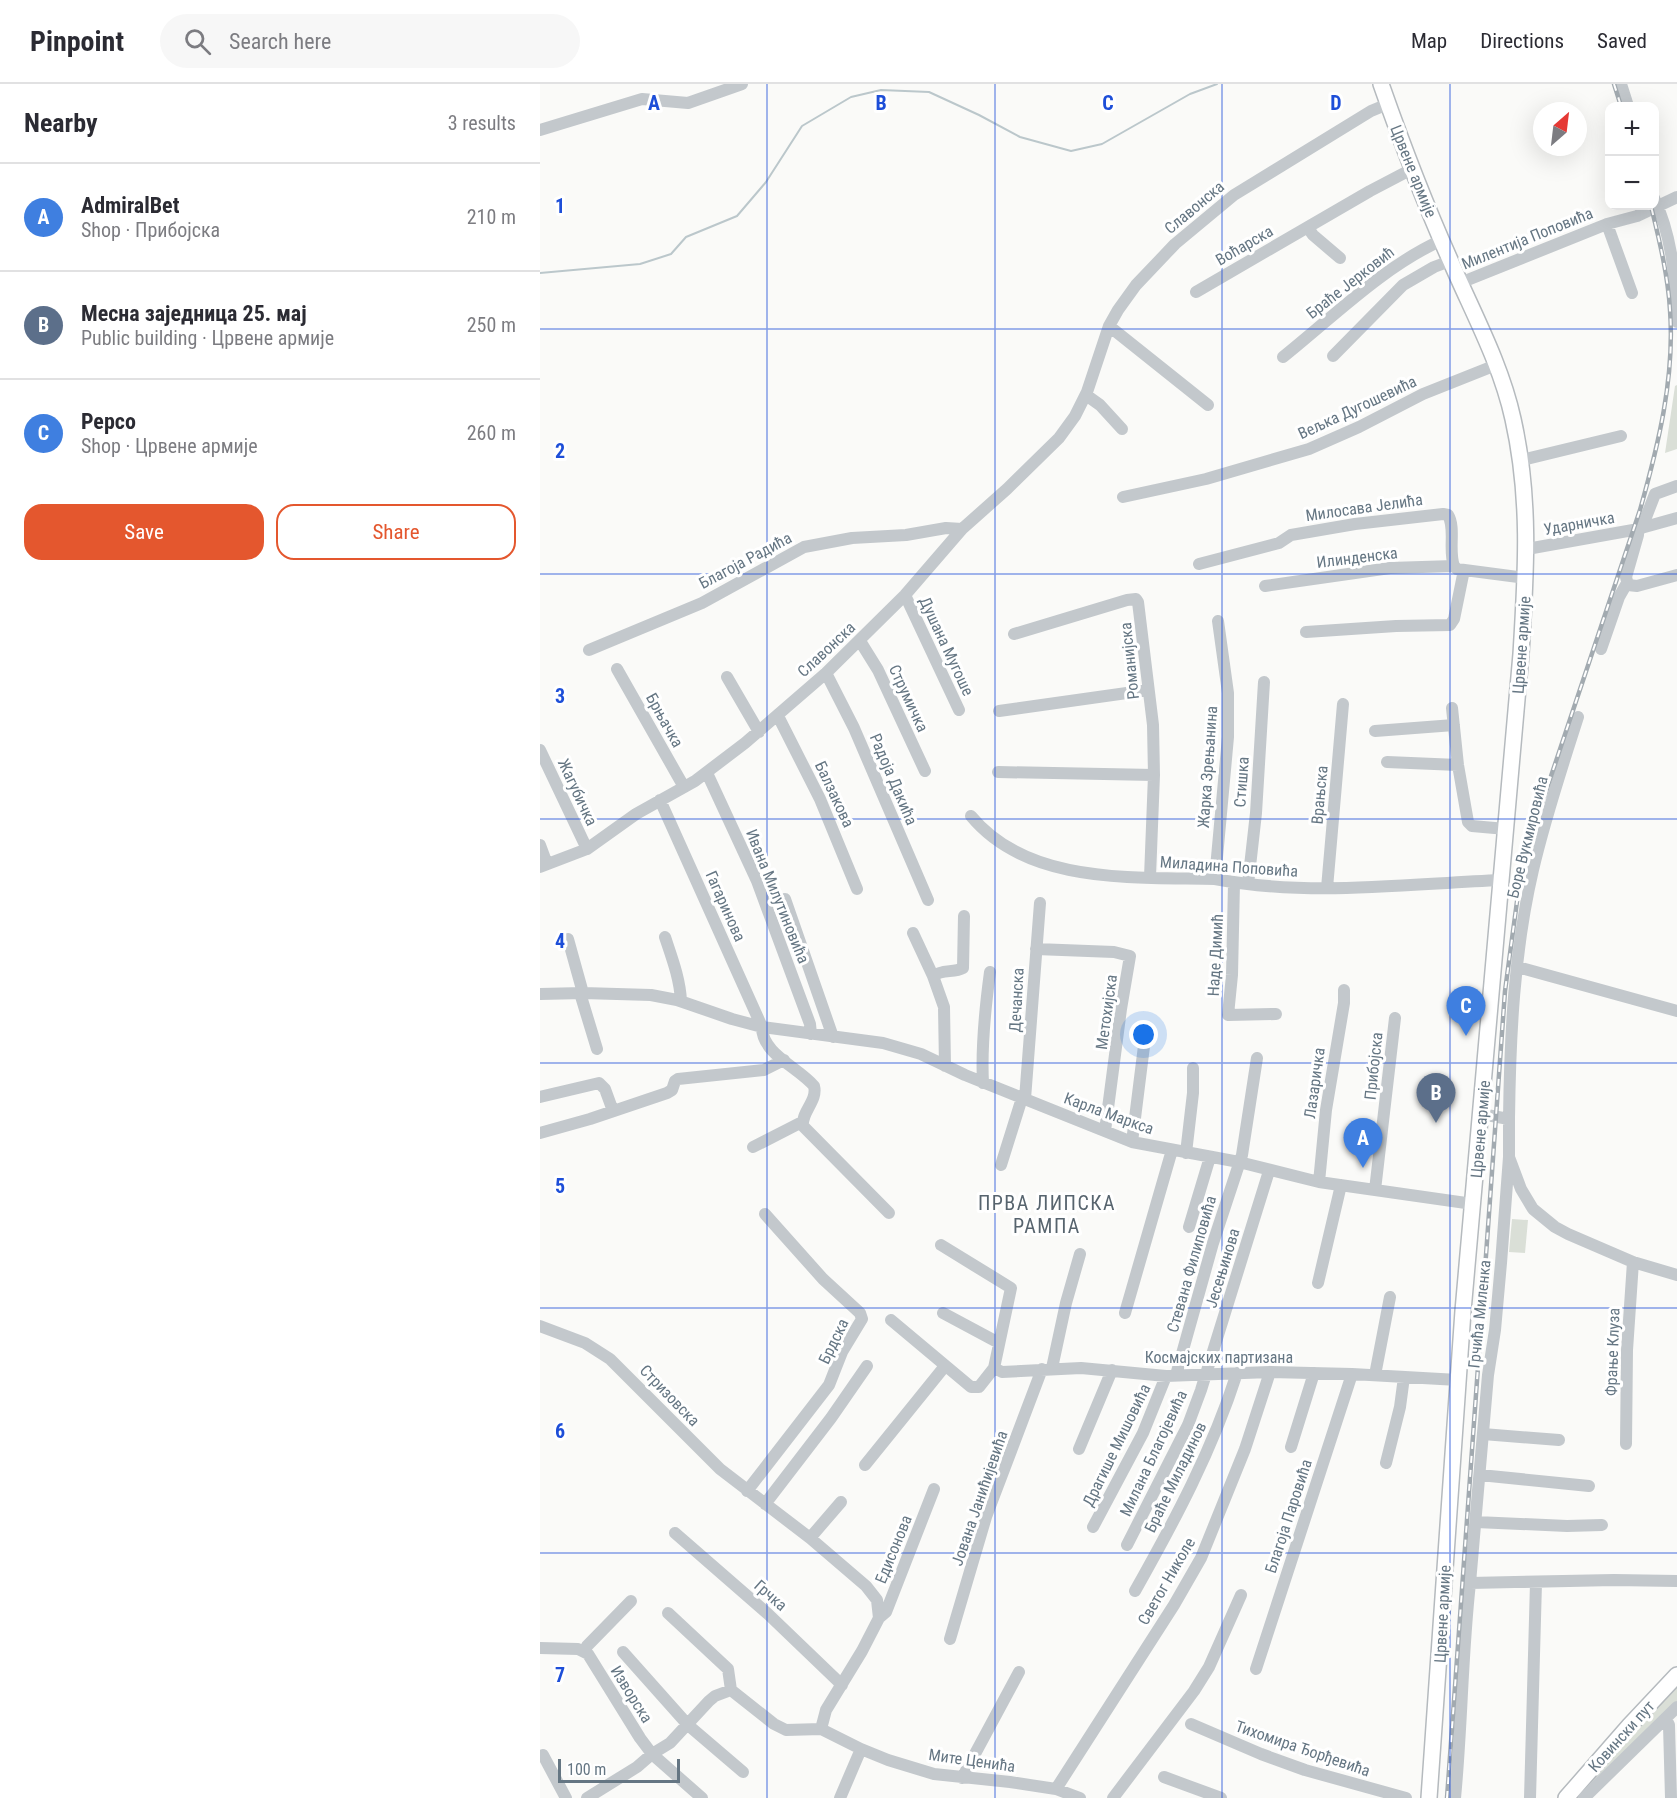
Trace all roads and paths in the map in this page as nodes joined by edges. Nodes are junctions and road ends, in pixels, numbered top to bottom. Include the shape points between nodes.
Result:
1 (742, 84) edge
2 (1381, 84) edge
3 (1621, 84) edge
4 (1627, 102) edge
5 (1388, 104) junction
6 (540, 130) edge
7 (1412, 169) junction
8 (1677, 197) edge
9 (1659, 202) edge
10 (1659, 207) edge
11 (1646, 210) edge
12 (1607, 224) junction
13 (1308, 228) junction
14 (1442, 240) junction
15 (1340, 258) dead end
16 (1450, 261) junction
17 (1460, 283) junction
18 (1196, 292) dead end
19 (1632, 293) dead end
20 (1677, 322) edge
21 (1109, 326) junction
22 (1333, 356) dead end
23 (1283, 357) dead end
24 (1496, 365) junction
25 (1086, 395) junction
26 (1208, 405) dead end
27 (1122, 429) dead end
28 (1621, 436) dead end
29 (1522, 460) junction
30 (1677, 486) edge
31 (1123, 497) dead end
32 (1677, 518) edge
33 (962, 529) junction
34 (1639, 530) junction
35 (1527, 549) junction
36 (1199, 564) dead end
37 (1459, 568) junction
38 (1677, 575) edge
39 (1526, 578) junction
40 (1627, 583) junction
41 (1265, 586) dead end
42 (905, 595) junction
43 (1218, 621) dead end
44 (1306, 632) dead end
45 (1014, 634) dead end
46 (860, 641) junction
47 (1601, 649) dead end
48 (589, 650) dead end
49 (617, 669) dead end
50 (826, 673) junction
51 (727, 677) dead end
52 (1264, 682) dead end
53 (1148, 690) junction
54 (1343, 704) dead end
55 (1452, 708) dead end
56 (958, 711) dead end
57 (999, 711) dead end
58 (778, 716) junction
59 (1578, 717) dead end
60 (1454, 725) junction
61 (1375, 731) dead end
62 (759, 732) junction
63 (540, 750) edge
64 (1387, 762) dead end
65 (1458, 765) junction
66 (925, 771) dead end
67 (998, 772) dead end
68 (706, 773) junction
69 (1154, 775) junction
70 (684, 787) junction
71 (660, 800) junction
72 (971, 816) dead end
73 (1506, 829) junction
74 (540, 845) edge
75 (587, 849) junction
76 (544, 866) edge
77 (1150, 877) junction
78 (1215, 879) junction
79 (1501, 880) junction
80 (1234, 883) junction
81 (1248, 884) junction
82 (1327, 888) junction
83 (857, 889) dead end
84 (785, 898) dead end
85 (928, 900) dead end
86 (1040, 903) dead end
87 (964, 916) dead end
88 (913, 933) dead end
89 (665, 937) dead end
90 (568, 939) dead end
91 (1036, 949) junction
92 (1518, 967) junction
93 (990, 972) dead end
94 (933, 976) junction
95 (1344, 990) dead end
96 (582, 993) junction
97 (540, 994) edge
98 (681, 1001) junction
99 (1677, 1011) edge
100 (1276, 1014) dead end
101 (1395, 1018) dead end
102 (762, 1027) junction
103 (1146, 1030) dead end
104 (811, 1034) junction
105 (833, 1036) junction
106 (597, 1049) dead end
107 (1257, 1058) dead end
108 (784, 1060) junction
109 (945, 1066) junction
110 (1193, 1068) dead end
111 (983, 1083) junction
112 (540, 1097) edge
113 (1024, 1098) junction
114 (613, 1112) junction
115 (1481, 1114) junction
116 (1509, 1119) junction
117 (802, 1122) junction
118 (1105, 1131) junction
119 (540, 1133) edge
120 (1132, 1142) junction
121 (753, 1147) dead end
122 (1172, 1150) junction
123 (1186, 1153) junction
124 (1210, 1157) junction
125 (1509, 1157) junction
126 (1239, 1162) junction
127 (1001, 1166) dead end
128 (1269, 1171) junction
129 (1319, 1182) junction
130 (1341, 1185) junction
131 (1375, 1190) junction
132 (1473, 1204) junction
133 (889, 1213) dead end
134 (765, 1214) dead end
135 (1189, 1227) dead end
136 (941, 1245) dead end
137 (1080, 1254) dead end
138 (1633, 1262) junction
139 (1677, 1275) edge
140 (1318, 1283) dead end
141 (1390, 1297) dead end
142 (943, 1313) dead end
143 (1125, 1313) dead end
144 (891, 1320) dead end
145 (540, 1326) edge
146 (999, 1343) junction
147 (867, 1366) dead end
148 (945, 1366) junction
149 (994, 1368) junction
150 (1047, 1369) junction
151 (1112, 1370) junction
152 (1236, 1372) junction
153 (1270, 1372) junction
154 (1314, 1373) junction
155 (1207, 1374) junction
156 (1352, 1374) junction
157 (1171, 1375) junction
158 (1375, 1375) junction
159 (1404, 1377) junction
160 (1458, 1380) junction
161 (1483, 1434) junction
162 (1559, 1440) dead end
163 (1626, 1444) dead end
164 (1291, 1447) dead end
165 (1079, 1449) dead end
166 (1386, 1462) dead end
167 (866, 1465) dead end
168 (1480, 1475) junction
169 (1589, 1486) dead end
170 (934, 1489) dead end
171 (747, 1491) junction
172 (841, 1502) dead end
173 (765, 1504) junction
174 (1476, 1522) junction
175 (1602, 1525) dead end
176 (1093, 1527) dead end
177 (675, 1533) dead end
178 (810, 1538) junction
179 (1127, 1545) dead end
180 (1677, 1581) edge
181 (1470, 1583) junction
182 (1536, 1583) junction
183 (1135, 1591) dead end
184 (1240, 1595) dead end
185 (631, 1601) dead end
186 (668, 1612) dead end
187 (879, 1618) junction
188 (950, 1639) dead end
189 (540, 1648) edge
190 (584, 1651) junction
191 (623, 1652) dead end
192 (1256, 1669) dead end
193 (1019, 1672) dead end
194 (1677, 1675) edge
195 (842, 1685) junction
196 (731, 1690) junction
197 (1677, 1707) edge
198 (1666, 1719) junction
199 (1191, 1724) dead end
200 (688, 1725) junction
201 (821, 1729) junction
202 (861, 1749) junction
203 (652, 1754) junction
204 (543, 1755) dead end
205 (743, 1772) dead end
206 (1164, 1777) dead end
207 (962, 1778) junction
208 (1056, 1789) junction
209 (605, 1794) edge
210 (566, 1798) edge
211 (587, 1798) edge
212 (702, 1798) edge
213 (840, 1798) edge
214 (1080, 1798) edge
215 (1113, 1798) edge
216 (1221, 1798) edge
217 (1406, 1798) edge
218 (1429, 1798) edge
219 (1455, 1798) edge
220 (1530, 1798) edge
221 (1566, 1798) edge
222 (1584, 1798) edge
223 (1671, 1798) edge

1 - 6 street via 688,103 642,99
2 - 5 main road, Црвене армије
3 - 4 street
5 - 7 main road, Црвене армије
5 - 21 street, Славонска via 1262,176 1216,208 1136,285
7 - 13 street, Воћарска
7 - 14 main road, Црвене армије
8 - 9 street, Милентија Поповића
10 - 20 street via 1675,283
11 - 12 street, Милентија Поповића
12 - 17 street, Милентија Поповића
12 - 19 street, Милентија Поповића
13 - 15 street
13 - 18 street, Воћарска
14 - 16 main road, Црвене армије
14 - 23 street, Браће Јерковић via 1390,269
16 - 17 main road, Црвене армије
16 - 22 street via 1402,285
17 - 24 main road, Црвене армије
21 - 25 street, Славонска
21 - 26 street
24 - 29 main road, Црвене армије
24 - 31 street, Вељка Дугошевића via 1423,394 1298,453
25 - 27 street
25 - 33 street, Славонска via 1059,438
28 - 29 street
29 - 35 main road, Црвене армије
30 - 34 street via 1655,494
32 - 34 street
33 - 42 street, Славонска
33 - 48 street, Благоја Радића via 852,538 804,547 702,603
34 - 35 street, Ударничка
34 - 40 street, Ударничка
35 - 39 main road, Црвене армије
36 - 37 street, Милосава Јелића via 1279,543 1291,535 1443,514 1451,521 1451,559
37 - 39 street
37 - 41 street, Илинденска via 1390,568
37 - 44 street, Милосава Јелића via 1454,619 1450,624
38 - 40 street via 1637,586
39 - 73 main road, Црвене армије
40 - 47 street
42 - 46 street, Славонска
42 - 56 street, Душана Мугоше
43 - 78 street, Жарка Зрењанина via 1228,693 1228,737
45 - 53 street, Романијска via 1136,600 1142,620
46 - 50 street, Славонска
46 - 66 street, Струмичка via 878,670
49 - 70 street, Брњачка
50 - 58 street, Славонска
50 - 85 street, Радоја Дакића
51 - 62 street
52 - 81 street, Стишка
53 - 57 street
53 - 69 street, Романијска
54 - 82 street, Врањска
55 - 60 street
58 - 62 street, Славонска
58 - 83 street, Балзакова via 820,799
59 - 92 street, Боре Вукмировића via 1532,871
60 - 61 street
60 - 65 street
62 - 68 street, Славонска
63 - 75 street, Жагубичка
64 - 65 street
65 - 73 street via 1470,825
67 - 69 street
68 - 70 street, Славонска
68 - 104 street, Ивана Милутиновића via 756,881
69 - 77 street, Романијска
70 - 71 street, Славонска
71 - 75 street, Славонска
71 - 102 street, Гагаринова
72 - 77 street, Миладина Поповића via 983,831 1020,855 1066,870
73 - 79 main road, Црвене армије
74 - 76 street
75 - 76 street, Славонска
77 - 78 street, Миладина Поповића
78 - 80 street, Миладина Поповића
79 - 82 street, Миладина Поповића
79 - 115 main road, Црвене армије
80 - 81 street, Миладина Поповића
80 - 100 street, Наде Димић via 1233,975 1228,1015
81 - 82 street, Миладина Поповића
84 - 105 street
86 - 91 street, Дечанска
87 - 94 street via 963,968
88 - 94 street
89 - 98 street
90 - 96 street
91 - 113 street, Дечанска
91 - 118 street, Метохијска via 1130,956
92 - 99 street
92 - 116 street, Боре Вукмировића
93 - 111 street
94 - 109 street via 944,1007
95 - 129 street, Лазаричка
96 - 97 street, Карла Маркса
96 - 98 street, Карла Маркса via 651,995
96 - 106 street
98 - 102 street, Карла Маркса
101 - 131 street, Прибојска
102 - 104 street, Карла Маркса
102 - 108 street, Гагаринова via 764,1040
103 - 120 street
104 - 105 street, Карла Маркса
105 - 109 street, Карла Маркса via 883,1043
107 - 126 street, Стевана Филиповића
108 - 114 street via 764,1070 678,1079 671,1091
108 - 117 street, Гагаринова via 815,1089
109 - 111 street, Карла Маркса
110 - 123 street
111 - 113 street, Карла Маркса
112 - 114 street via 599,1083
113 - 118 street, Карла Маркса
113 - 127 street
114 - 119 street
115 - 116 street
115 - 132 main road, Црвене армије
116 - 125 street
117 - 121 street
117 - 133 street
118 - 120 street, Карла Маркса
120 - 122 street, Карла Маркса
122 - 123 street, Карла Маркса
122 - 143 street
123 - 124 street, Карла Маркса
124 - 126 street, Карла Маркса
124 - 135 street
125 - 138 street via 1526,1200 1543,1217 1568,1234
125 - 161 street, Грчића Миленка
126 - 128 street, Карла Маркса
126 - 157 street, Стевана Филиповића
128 - 129 street, Карла Маркса
128 - 155 street, Јесењинова
129 - 130 street, Карла Маркса
130 - 131 street, Карла Маркса
130 - 140 street
131 - 132 street, Карла Маркса
132 - 160 main road, Црвене армије
134 - 171 street, Брдска via 862,1319 842,1352 829,1385
136 - 146 street via 1010,1286
137 - 150 street
138 - 139 street
138 - 163 street, Фрање Клуза
141 - 158 street
142 - 146 street
144 - 148 street
145 - 171 street, Стризовска via 585,1343 610,1359
146 - 149 street
147 - 173 street
148 - 149 street via 975,1388
148 - 167 street
149 - 150 street, Космајских партизана via 1002,1372
150 - 151 street, Космајских партизана
150 - 188 street, Јована Јанићијевића via 986,1517
151 - 157 street, Космајских партизана
151 - 165 street
152 - 153 street, Космајских партизана
152 - 155 street, Космајских партизана
152 - 183 street, Браће Миладинов via 1201,1467
153 - 154 street, Космајских партизана
153 - 208 street, Светог Николе via 1245,1449 1201,1558
154 - 156 street, Космајских партизана
154 - 164 street, Космајских партизана
155 - 157 street, Космајских партизана
155 - 179 street, Милана Благојевића via 1188,1425
156 - 158 street, Космајских партизана
156 - 192 street, Благоја Паровића
157 - 176 street, Драгише Мишовића
158 - 159 street, Космајских партизана
159 - 160 street, Космајских партизана
159 - 166 street
160 - 218 main road, Црвене армије
161 - 162 street
161 - 168 street, Грчића Миленка
168 - 169 street
168 - 174 street, Грчића Миленка
170 - 187 street, Едисонова via 886,1612
171 - 173 street, Стризовска
172 - 178 street
173 - 178 street, Стризовска
174 - 175 street
174 - 181 street, Грчића Миленка
177 - 195 street, Грчка
178 - 187 street, Стризовска via 873,1595 879,1604
180 - 182 street
181 - 182 street
181 - 219 street, Грчића Миленка
182 - 220 street
184 - 215 street via 1194,1691
185 - 190 street
186 - 196 street via 728,1670
187 - 195 street
189 - 190 street
190 - 203 street, Изворска
191 - 200 street, Изворска
193 - 207 street
194 - 221 main road, Ковински пут
195 - 201 street via 826,1710
196 - 200 street via 715,1696
196 - 201 street via 781,1729
197 - 198 street
198 - 222 street
198 - 223 street
199 - 217 street, Тихомира Ђорђевића via 1294,1766
200 - 203 street
200 - 205 street, Изворска
201 - 202 street, Мите Ценића
202 - 207 street, Мите Ценића via 934,1774
202 - 213 street
203 - 209 street
203 - 212 street, Изворска
204 - 210 street
206 - 216 street
207 - 208 street, Мите Ценића
208 - 214 street, Мите Ценића
209 - 211 street

